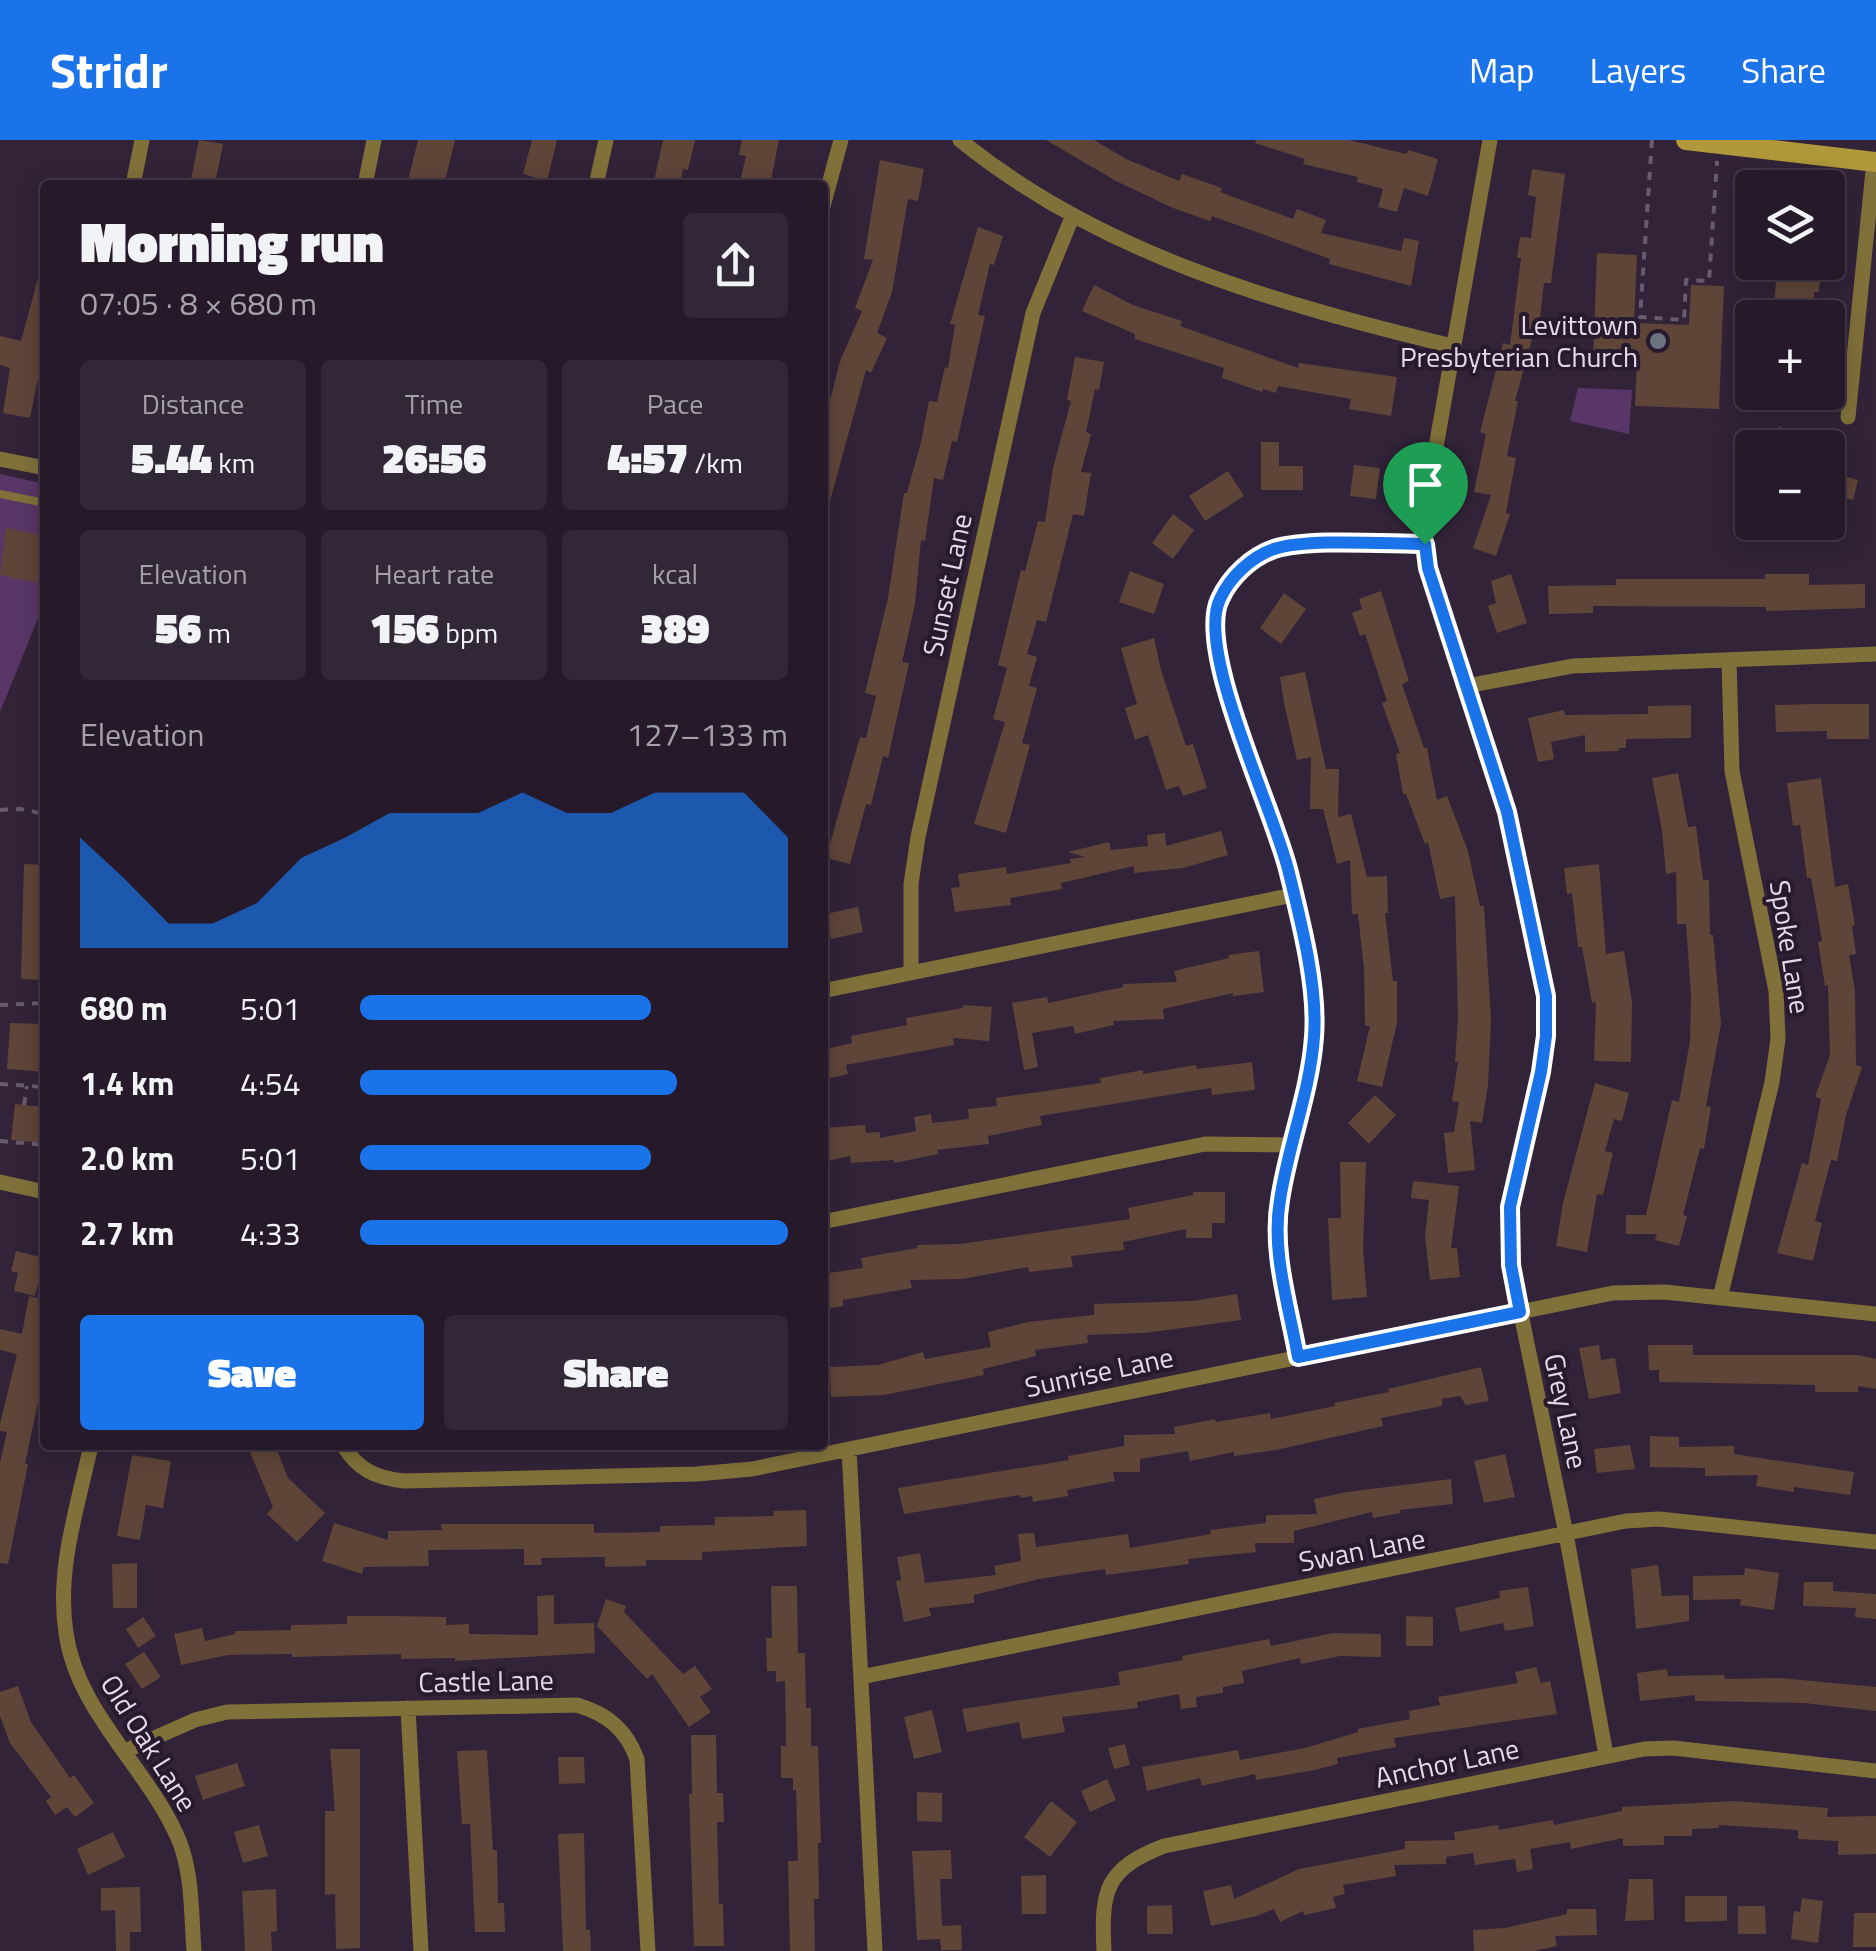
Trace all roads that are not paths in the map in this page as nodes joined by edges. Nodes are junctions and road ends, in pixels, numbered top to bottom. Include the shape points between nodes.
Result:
1 (142, 140) edge
2 (374, 140) edge
3 (606, 140) edge
4 (841, 140) edge
5 (960, 140) edge
6 (1490, 140) edge
7 (1686, 140) edge
8 (1875, 162) edge
9 (134, 180) edge
10 (366, 180) edge
11 (597, 180) edge
12 (828, 188) edge
13 (1073, 216) junction
14 (1452, 346) junction
15 (1848, 417) dead end
16 (0, 459) edge
17 (40, 467) edge
18 (0, 494) edge
19 (40, 502) edge
20 (1425, 544) junction
21 (1876, 654) edge
22 (1728, 660) junction
23 (1466, 686) junction
24 (1293, 895) junction
25 (911, 973) junction
26 (828, 990) edge
27 (1292, 1145) junction
28 (0, 1182) edge
29 (40, 1191) edge
30 (828, 1221) edge
31 (1720, 1298) junction
32 (1520, 1312) junction
33 (1876, 1314) edge
34 (1298, 1357) junction
35 (848, 1449) junction
36 (90, 1450) edge
37 (346, 1450) edge
38 (1566, 1534) junction
39 (1876, 1542) edge
40 (861, 1677) junction
41 (408, 1708) junction
42 (125, 1751) junction
43 (1606, 1755) junction
44 (1876, 1770) edge
45 (194, 1951) edge
46 (421, 1951) edge
47 (648, 1951) edge
48 (875, 1951) edge
49 (1104, 1951) edge

1 - 9 street
2 - 10 street
3 - 11 street
4 - 12 street
5 - 13 street
6 - 14 street, Grey Lane
7 - 8 main road
8 - 15 street
13 - 14 street via 1133,247 1282,302
13 - 25 street, Sunset Lane via 1033,314 918,837
14 - 20 street, Grey Lane via 1423,521
16 - 17 street
18 - 19 lane
20 - 23 street, Grey Lane
20 - 24 street via 1274,549 1242,567 1218,602 1218,661
21 - 22 street
22 - 23 street via 1573,666
22 - 31 street, Spoke Lane via 1732,771 1776,992 1778,1039
23 - 32 street, Grey Lane via 1507,812 1546,996 1541,1072 1510,1207
24 - 25 street
24 - 27 street via 1312,982 1314,1037
25 - 26 street
27 - 30 street via 1205,1144
27 - 34 street via 1279,1202 1278,1246
28 - 29 street
31 - 32 street, Sunrise Lane via 1613,1292
31 - 33 street, Sunrise Lane
32 - 34 street, Sunrise Lane
32 - 38 street, Grey Lane
34 - 35 street, Sunrise Lane
35 - 37 street, Sunrise Lane via 698,1474 404,1481 368,1472
35 - 40 street
36 - 42 street, Old Oak Lane via 65,1565 66,1634 78,1675
38 - 39 street, Swan Lane via 1659,1519
38 - 40 street, Swan Lane
38 - 43 street, Grey Lane
40 - 48 street
41 - 42 street, Castle Lane via 227,1712
41 - 46 street
41 - 47 street, Castle Lane via 577,1705 612,1720 637,1759
42 - 45 street, Old Oak Lane via 180,1842
43 - 44 street, Anchor Lane via 1672,1748
43 - 49 street, Anchor Lane via 1164,1846 1134,1858 1112,1881 1102,1910

